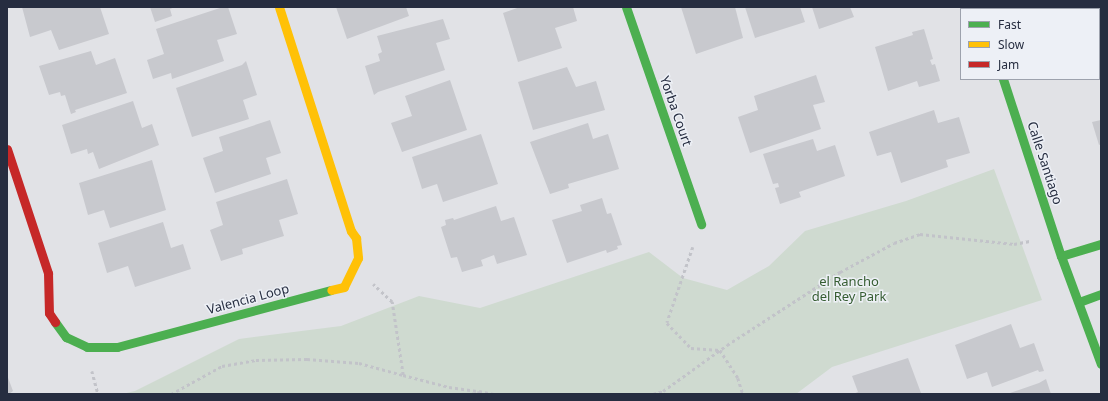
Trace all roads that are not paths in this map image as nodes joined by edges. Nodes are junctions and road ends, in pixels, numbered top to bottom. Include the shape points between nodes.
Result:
1 (279, 7) edge
2 (626, 7) edge
3 (1003, 80) edge
4 (7, 149) edge
5 (701, 224) road end
6 (1101, 244) edge
7 (1061, 256) junction
8 (1101, 294) edge
9 (1080, 302) junction
10 (1101, 364) edge

1 - 4 street, Valencia Loop via 351,231 356,238 358,258 344,287 117,347 86,347 66,338 49,313 48,273
2 - 5 street, Yorba Court
3 - 7 street, Calle Santiago
6 - 7 street
7 - 9 street, Calle Santiago
8 - 9 street
9 - 10 street, Calle Santiago

